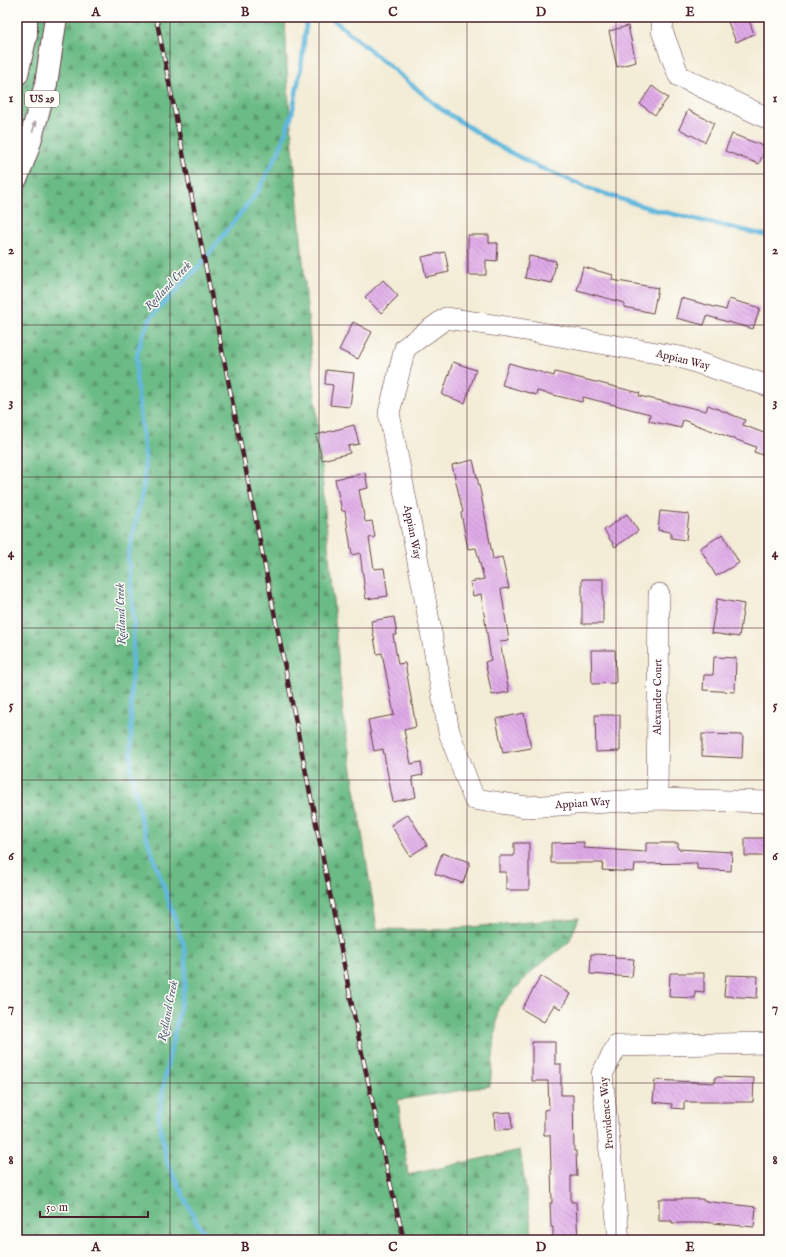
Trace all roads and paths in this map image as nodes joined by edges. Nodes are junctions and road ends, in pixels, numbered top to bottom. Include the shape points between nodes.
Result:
1 (26, 17) edge
2 (56, 17) edge
3 (663, 17) edge
4 (17, 74) edge
5 (769, 119) edge
6 (17, 177) edge
7 (769, 386) edge
8 (659, 594) dead end
9 (657, 799) junction
10 (769, 802) edge
11 (769, 1043) edge
12 (619, 1240) edge

1 - 4 main road via 26,35
6 -> 2 main road, US 29 via 46,84
3 - 5 street via 662,31 679,76
7 - 9 street, Appian Way via 680,357 446,318 405,348 389,413 449,732 474,799 527,807
8 - 9 street, Alexander Court
9 - 10 street, Appian Way
11 - 12 street, Providence Way via 617,1046 602,1074

